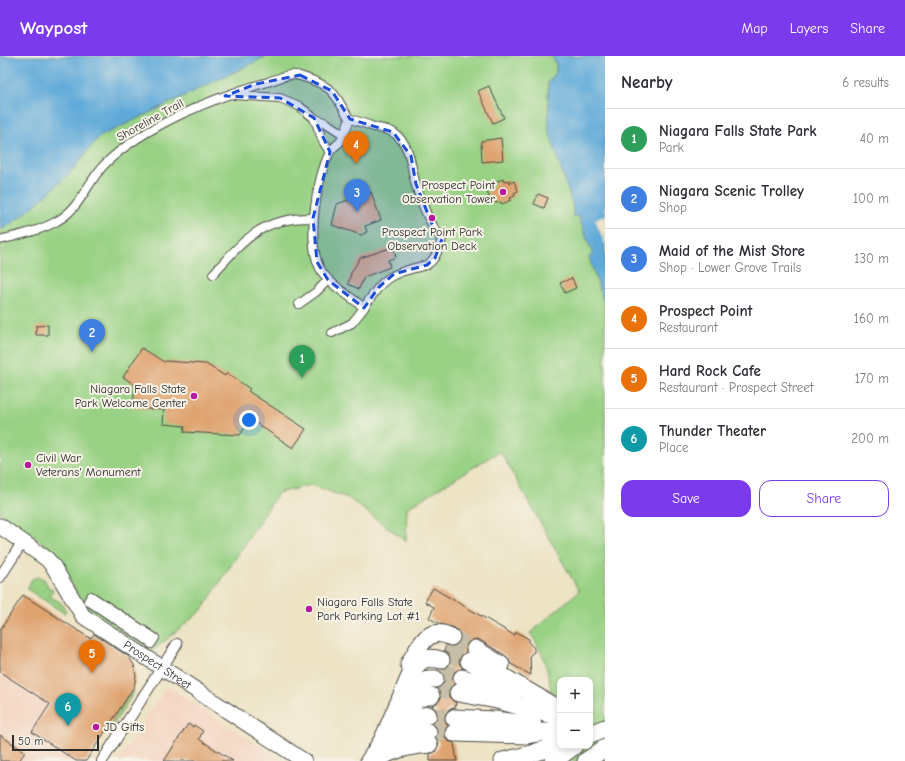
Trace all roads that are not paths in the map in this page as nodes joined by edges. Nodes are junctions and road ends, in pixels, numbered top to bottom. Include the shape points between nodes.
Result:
1 (225, 96) junction
2 (314, 118) junction
3 (350, 119) junction
4 (343, 134) junction
5 (330, 152) junction
6 (313, 218) junction
7 (0, 240) edge
8 (213, 274) dead end
9 (328, 280) junction
10 (299, 304) dead end
11 (364, 308) junction
12 (332, 334) dead end
13 (0, 526) edge
14 (22, 543) junction
15 (0, 577) edge
16 (155, 638) joint
17 (177, 644) dead end
18 (162, 668) junction
19 (435, 692) junction
20 (460, 697) junction
21 (403, 707) junction
22 (528, 710) junction
23 (557, 717) edge
24 (557, 717) edge
25 (382, 747) edge
26 (605, 748) edge
27 (561, 752) edge
28 (299, 758) edge
29 (529, 758) edge
30 (102, 761) edge
31 (502, 761) edge
32 (586, 761) edge

1 - 2 street via 280,98 299,106
1 - 3 street, Shoreline Trail via 256,84 290,75 300,75 332,91
1 - 7 street, Shoreline Trail via 167,122 123,147 104,164 79,203 58,221
2 - 4 street
2 - 5 street
3 - 4 street
3 - 11 street via 393,132 399,138 411,156 416,184 434,229 442,240 432,262 394,274 379,287
4 - 5 street via 342,140
5 - 6 street
6 - 8 street via 293,218 269,224 238,246
6 - 9 street via 317,262
9 - 10 street
9 - 11 street
11 - 12 street via 352,323
13 - 14 main road, Prospect Street
14 - 15 street
14 - 18 main road, Prospect Street via 47,559 53,566 83,616
16 - 16 street via 91,596 88,601 151,644
17 - 18 street
18 - 28 main road, Prospect Street
18 - 30 street
19 - 21 highway
19 - 21 highway via 426,658 416,665 410,674
19 - 21 highway via 437,632 423,641 401,681
19 - 25 highway via 410,715
19 - 25 highway via 410,736
20 - 22 highway
20 - 22 highway
20 - 22 highway
20 - 22 highway via 499,686
21 - 25 highway
22 - 23 highway
22 - 24 highway
26 - 32 highway
27 - 29 highway
29 - 31 highway

